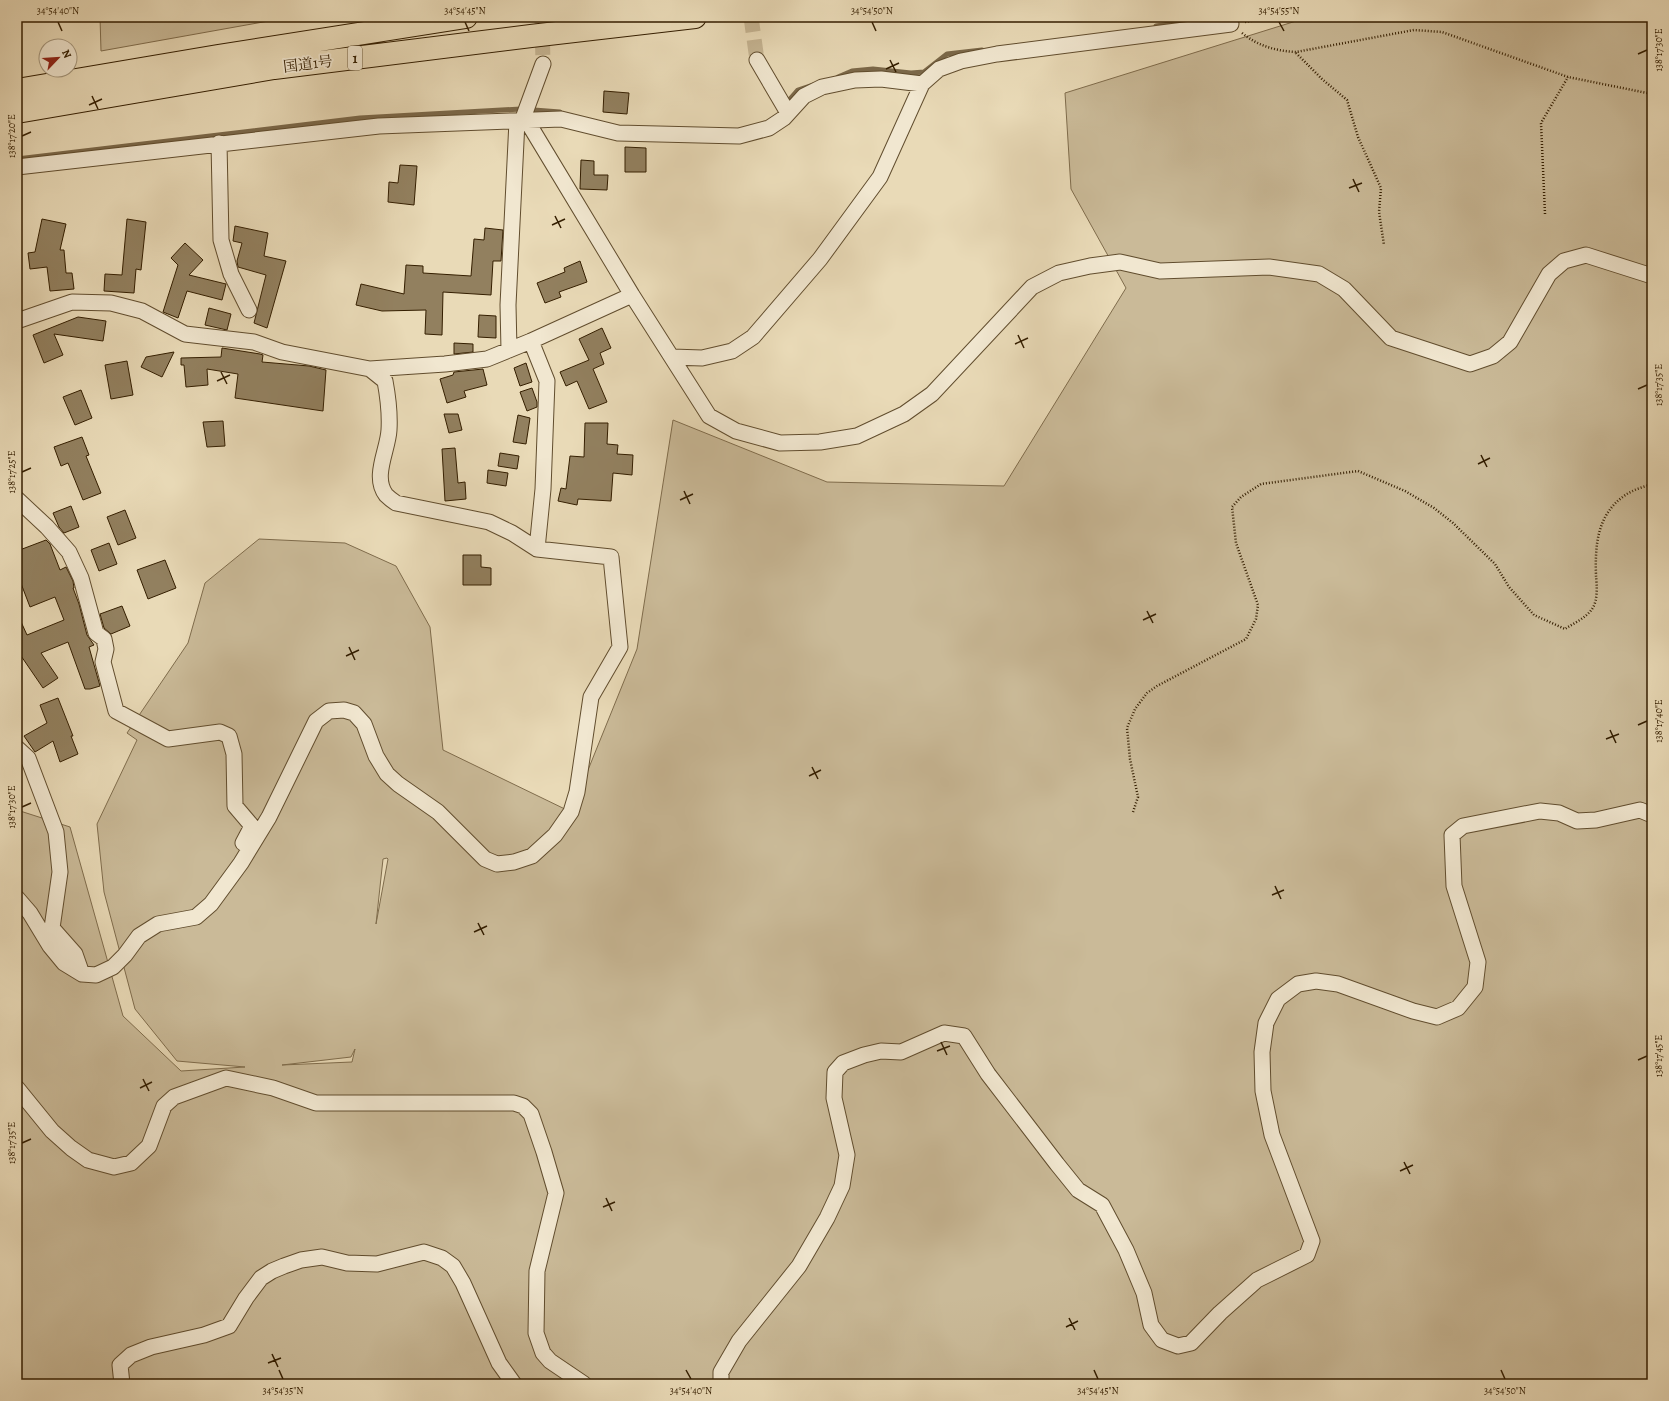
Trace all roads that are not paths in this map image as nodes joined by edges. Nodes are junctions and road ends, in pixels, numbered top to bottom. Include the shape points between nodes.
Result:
1 (466, 17) edge
2 (695, 17) edge
3 (1231, 24) road end
4 (757, 60) tunnel mouth
5 (543, 64) tunnel mouth
6 (922, 84) junction
7 (17, 90) edge
8 (17, 112) edge
9 (788, 113) junction
10 (522, 121) junction
11 (219, 144) junction
12 (17, 167) edge
13 (1652, 276) edge
14 (632, 295) junction
15 (249, 310) dead end
16 (17, 321) edge
17 (531, 342) junction
18 (509, 350) junction
19 (672, 358) junction
20 (370, 369) junction
21 (17, 499) edge
22 (536, 549) junction
23 (17, 748) edge
24 (1652, 815) edge
25 (226, 884) junction
26 (17, 898) edge
27 (82, 974) junction
28 (17, 1088) edge
29 (122, 1384) edge
30 (514, 1384) edge
31 (584, 1384) edge
32 (721, 1384) edge

1 - 7 highway, 国道1号 / 1
2 - 8 highway, 国道1号 / 1 via 274,68
3 - 6 street via 997,54 961,61 939,69
4 - 9 street
5 - 10 street
6 - 9 street via 881,79 855,80 822,87 804,96
6 - 19 street via 880,177 820,259 753,336 732,351 702,358
9 - 10 street via 769,128 740,136 618,133 561,119
10 - 11 street via 379,126
10 - 14 street
10 - 18 street via 508,305
11 - 12 street
11 - 15 street via 221,240 231,274
13 - 19 street via 1586,255 1564,261 1549,274 1510,342 1493,356 1470,364 1391,338 1344,289 1319,274 1269,267 1160,271 1120,262 1090,266 1059,273 1032,287 932,394 904,414 857,436 820,442 780,443 736,431 709,416
14 - 17 street
14 - 19 street
16 - 20 street via 72,302 112,303 142,311 185,334 254,342 282,352
17 - 18 street
17 - 22 street via 547,381 543,489
18 - 20 street via 487,359
20 - 22 street via 385,381 389,412 389,431 381,466 381,482 386,495 396,504 489,522
21 - 25 street via 47,527 72,558 81,578 96,633 104,639 106,649 103,662 116,711 168,739 220,732 229,736 234,754 235,806 252,826
22 - 25 street via 611,558 620,647 591,697 577,792 571,812 555,835 532,856 497,864 485,859 438,812 387,774 376,756 364,724 354,713 344,710 329,712 316,721 269,816 242,863
23 - 27 street via 28,758 56,832 60,872 52,928 75,954
24 - 32 street via 1640,810 1596,820 1577,821 1559,813 1540,811 1464,826 1452,835 1454,886 1478,962 1475,988 1458,1008 1437,1017 1338,984 1316,981 1298,984 1278,999 1266,1023 1262,1052 1263,1091 1272,1135 1312,1241 1307,1255 1257,1280 1191,1343 1178,1346 1162,1340 1151,1325 1144,1294 1126,1250 1102,1205 1078,1190 988,1074 964,1036 944,1033 900,1052 880,1052 843,1062 835,1072 834,1098 847,1155 842,1186 799,1266 739,1341 721,1372
25 - 27 street via 211,904 196,917 158,924 139,936 113,967 96,975
26 - 27 street via 64,963
28 - 31 street via 52,1131 72,1148 88,1160 114,1167 131,1163 150,1146 164,1106 174,1097 226,1078 273,1088 316,1103 514,1103 524,1106 531,1114 556,1193 537,1271 536,1333 543,1353 550,1361
29 - 30 street via 120,1365 131,1356 151,1347 204,1336 229,1326 261,1278 272,1271 301,1260 322,1257 347,1263 377,1264 424,1252 442,1258 453,1266 499,1363

